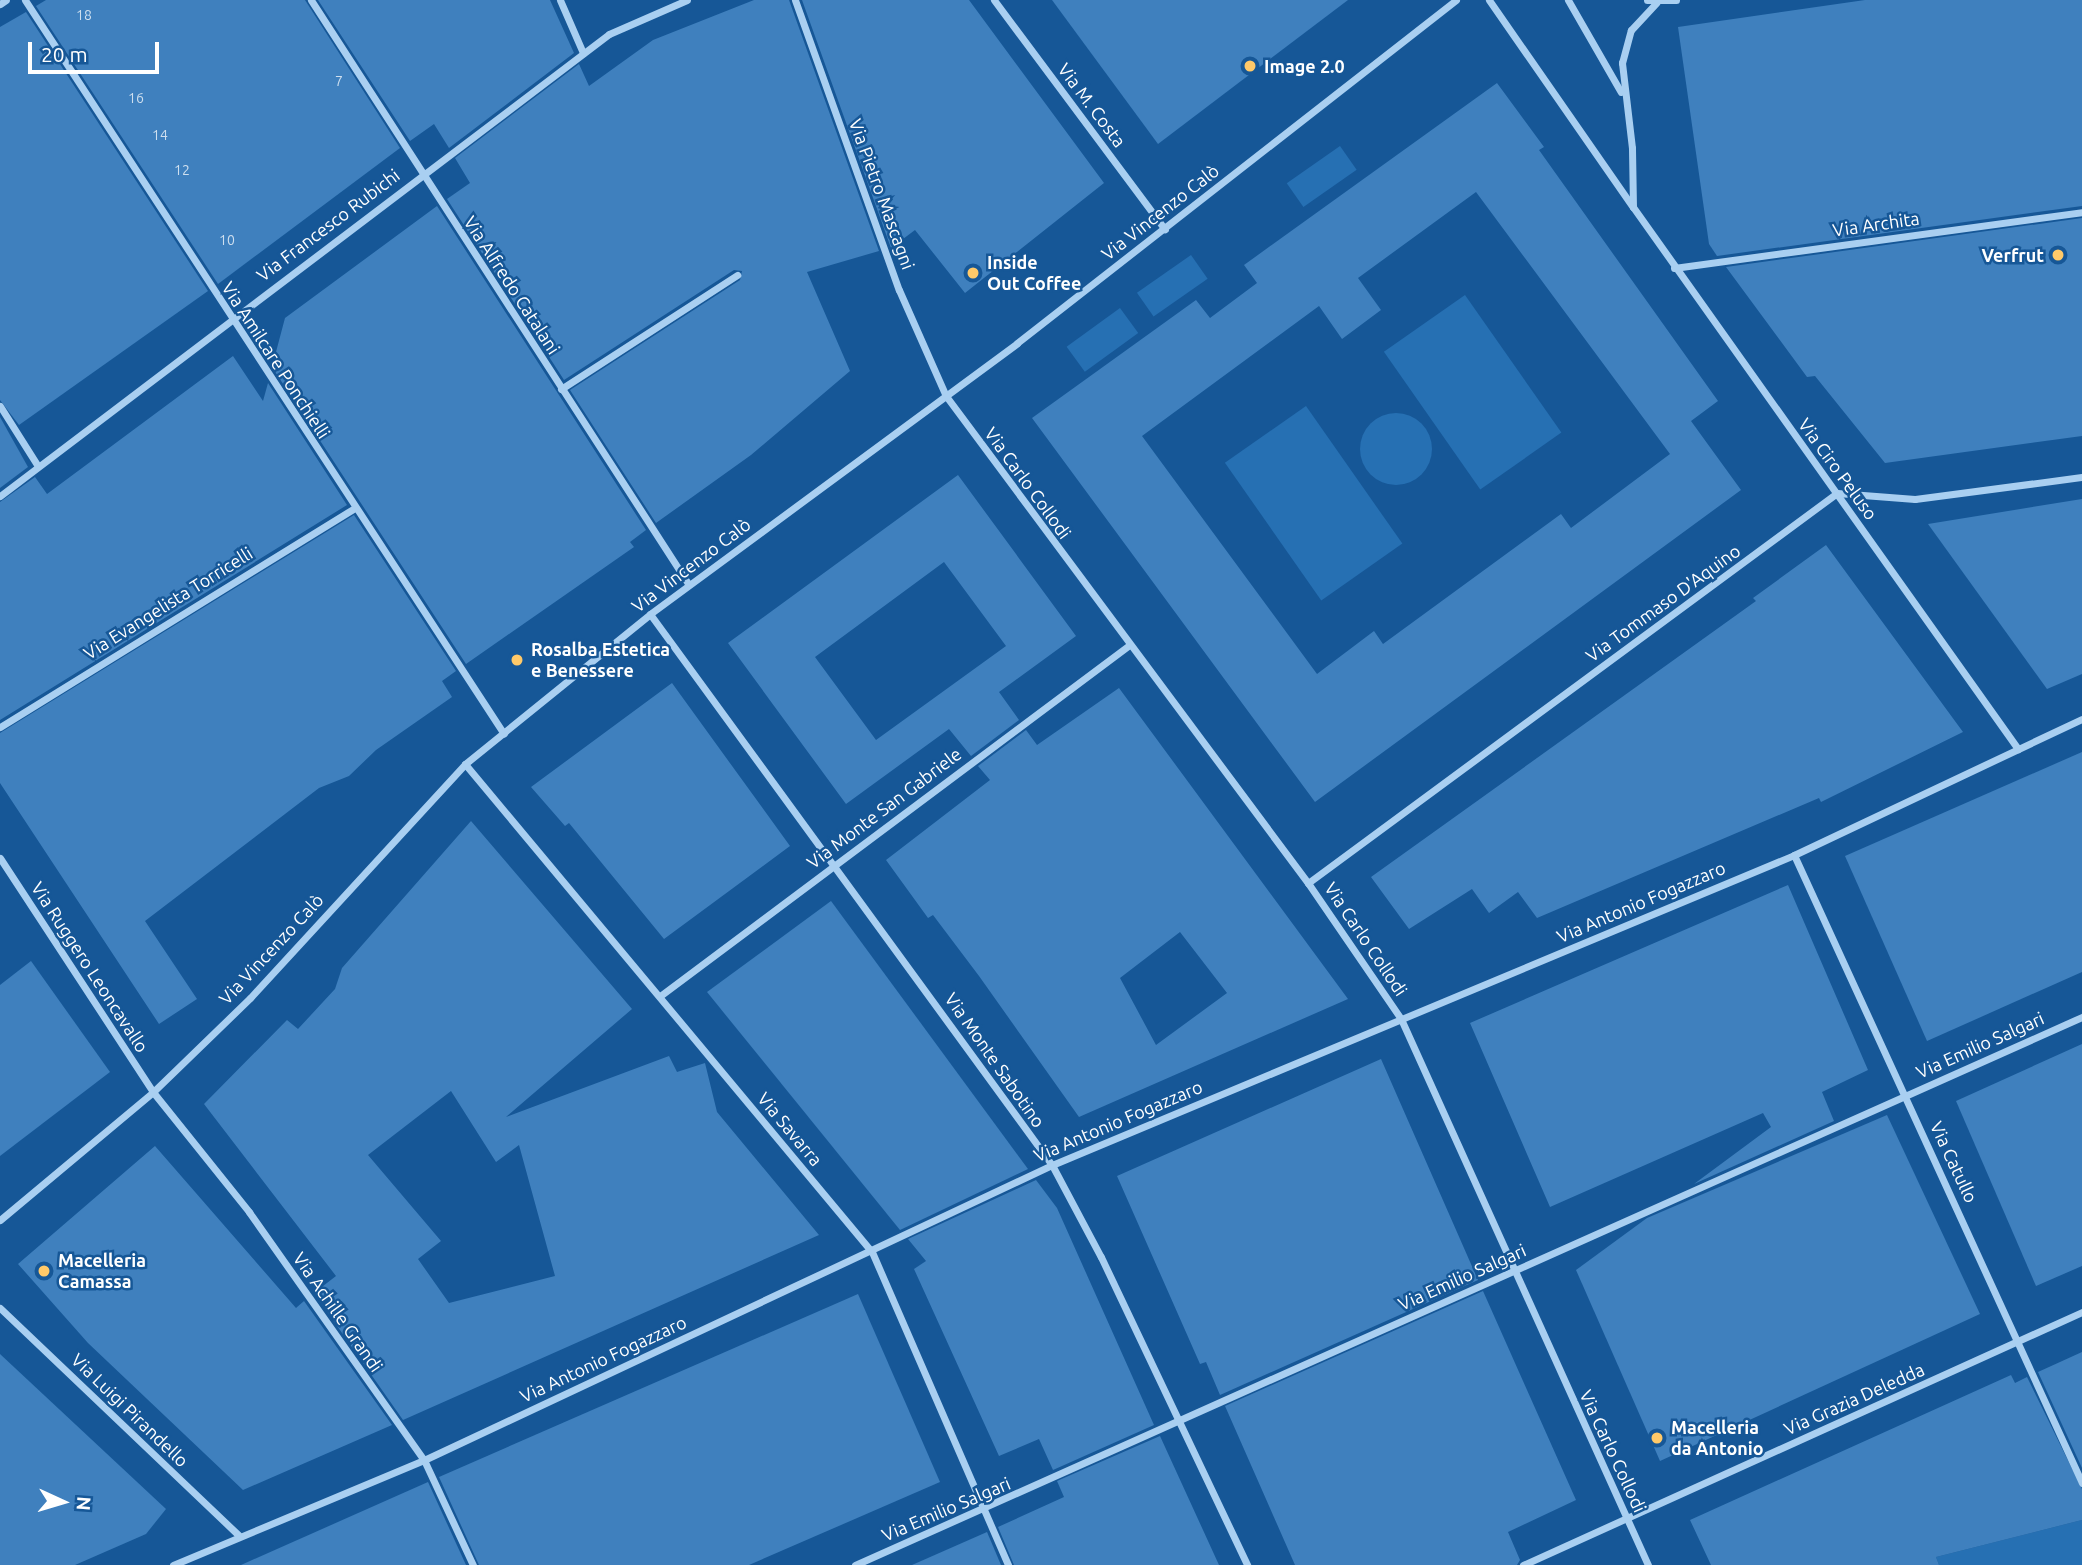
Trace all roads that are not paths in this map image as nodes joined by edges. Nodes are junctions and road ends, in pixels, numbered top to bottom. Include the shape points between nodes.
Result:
1 (6, 0) edge
2 (25, 0) edge
3 (311, 0) edge
4 (560, 0) edge
5 (687, 0) edge
6 (795, 0) edge
7 (994, 0) edge
8 (1456, 0) edge
9 (1489, 0) edge
10 (1568, 0) edge
11 (1647, 0) edge
12 (1676, 0) edge
13 (1656, 3) junction
14 (0, 4) edge
15 (583, 53) junction
16 (1623, 96) junction
17 (421, 175) junction
18 (1633, 207) junction
19 (2082, 212) edge
20 (1165, 229) junction
21 (1674, 268) junction
22 (737, 275) dead end
23 (229, 318) junction
24 (561, 389) junction
25 (946, 397) junction
26 (0, 406) edge
27 (38, 466) junction
28 (2082, 477) edge
29 (1837, 493) junction
30 (0, 496) edge
31 (354, 508) junction
32 (689, 585) junction
33 (650, 614) junction
34 (1128, 646) junction
35 (2082, 719) edge
36 (0, 727) edge
37 (504, 734) junction
38 (2018, 748) junction
39 (465, 764) junction
40 (1794, 855) junction
41 (0, 858) edge
42 (835, 864) junction
43 (1308, 883) junction
44 (660, 996) junction
45 (2082, 1017) edge
46 (1401, 1019) junction
47 (153, 1092) junction
48 (1906, 1094) junction
49 (1052, 1166) junction
50 (0, 1220) edge
51 (872, 1252) junction
52 (1514, 1272) junction
53 (0, 1308) edge
54 (2082, 1312) edge
55 (2020, 1343) junction
56 (1177, 1421) junction
57 (424, 1460) junction
58 (2082, 1483) edge
59 (982, 1512) junction
60 (1626, 1518) junction
61 (238, 1535) junction
62 (173, 1565) edge
63 (473, 1565) edge
64 (855, 1565) edge
65 (1008, 1565) edge
66 (1247, 1565) edge
67 (1523, 1565) edge
68 (1648, 1565) edge

1 - 14 street
2 - 23 street, Via Amilcare Ponchielli
3 - 17 street, Via Alfredo Catalani
4 - 15 street
5 - 15 street, Via Francesco Rubichi via 609,34
6 - 25 street, Via Pietro Mascagni via 899,290
7 - 20 street, Via M. Costa
8 - 20 street, Via Vincenzo Calò
9 - 18 street, Via Ciro Peluso
10 - 16 street
11 - 13 street
12 - 13 street
13 - 16 street via 1631,30 1622,63
15 - 17 street, Via Francesco Rubichi
16 - 18 street via 1632,148
17 - 23 street, Via Francesco Rubichi
17 - 24 street, Via Alfredo Catalani
18 - 21 street, Via Ciro Peluso
19 - 21 street, Via Archita
20 - 25 street, Via Vincenzo Calò
21 - 29 street, Via Ciro Peluso
22 - 24 street
23 - 27 street, Via Francesco Rubichi
23 - 31 street, Via Amilcare Ponchielli
24 - 32 street, Via Alfredo Catalani
25 - 32 street, Via Vincenzo Calò
25 - 34 street, Via Carlo Collodi
26 - 27 street
27 - 30 street, Via Francesco Rubichi
28 - 29 street via 1915,499
29 - 38 street, Via Ciro Peluso
29 - 43 street, Via Tommaso D'Aquino
31 - 36 street, Via Evangelista Torricelli
31 - 37 street, Via Amilcare Ponchielli
32 - 33 street, Via Vincenzo Calò
33 - 37 street, Via Vincenzo Calò
33 - 42 street, Via Monte Sabotino
34 - 42 street, Via Monte San Gabriele
34 - 43 street, Via Carlo Collodi
35 - 38 street, Via Antonio Fogazzaro
37 - 39 street, Via Vincenzo Calò
38 - 40 street, Via Antonio Fogazzaro
39 - 44 street, Via Savarra
39 - 47 street, Via Vincenzo Calò via 250,998
40 - 46 street, Via Antonio Fogazzaro
40 - 48 street, Via Catullo
41 - 47 street, Via Ruggero Leoncavallo
42 - 44 street, Via Monte San Gabriele
42 - 49 street, Via Monte Sabotino
43 - 46 street, Via Carlo Collodi
44 - 51 street, Via Savarra
45 - 48 street, Via Emilio Salgari
46 - 49 street, Via Antonio Fogazzaro
46 - 52 street, Via Carlo Collodi
47 - 50 street, Via Vincenzo Calò
47 - 57 street, Via Achille Grandi via 248,1212
48 - 52 street, Via Emilio Salgari
48 - 55 street, Via Catullo
49 - 51 street, Via Antonio Fogazzaro
49 - 56 street, Via Monte Sabotino via 1101,1257
51 - 57 street, Via Antonio Fogazzaro
51 - 59 street, Via Savarra
52 - 56 street, Via Emilio Salgari
52 - 60 street, Via Carlo Collodi
53 - 61 street, Via Luigi Pirandello
54 - 55 street, Via Grazia Deledda
55 - 58 street, Via Catullo
55 - 60 street, Via Grazia Deledda
56 - 59 street, Via Emilio Salgari
56 - 66 street, Via Monte Sabotino
57 - 61 street, Via Antonio Fogazzaro
57 - 63 street, Via Achille Grandi
59 - 64 street, Via Emilio Salgari
59 - 65 street, Via Savarra
60 - 67 street, Via Grazia Deledda
60 - 68 street, Via Carlo Collodi
61 - 62 street, Via Antonio Fogazzaro

